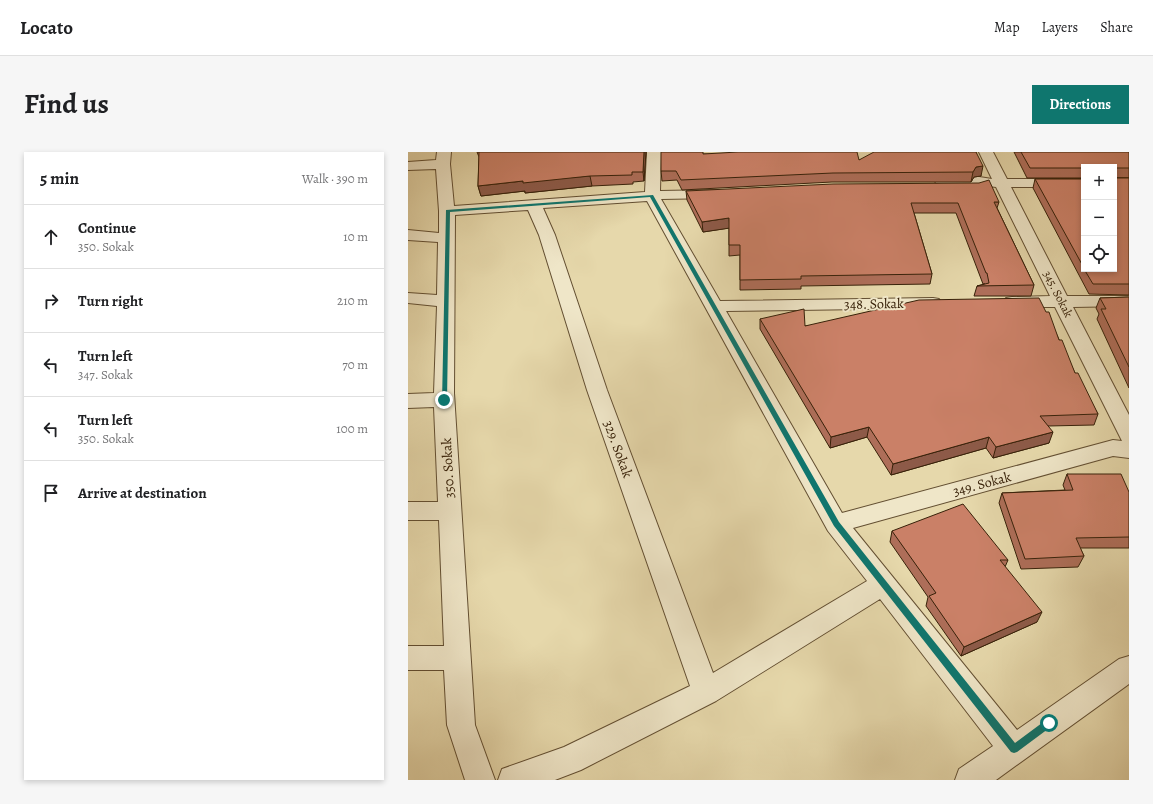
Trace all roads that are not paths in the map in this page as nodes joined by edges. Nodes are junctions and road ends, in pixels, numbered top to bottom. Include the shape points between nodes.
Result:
1 (654, 152) edge
2 (986, 152) edge
3 (444, 158) edge
4 (408, 166) edge
5 (1081, 183) edge
6 (929, 184) edge
7 (998, 184) junction
8 (730, 190) edge
9 (652, 196) junction
10 (533, 204) junction
11 (447, 211) junction
12 (408, 235) edge
13 (447, 238) junction
14 (408, 298) edge
15 (446, 301) junction
16 (1061, 301) junction
17 (1129, 301) edge
18 (951, 302) edge
19 (998, 302) edge
20 (714, 306) junction
21 (444, 400) junction
22 (408, 401) edge
23 (1129, 436) edge
24 (1129, 450) edge
25 (408, 511) edge
26 (450, 511) junction
27 (836, 524) junction
28 (884, 584) junction
29 (408, 658) edge
30 (458, 658) junction
31 (1129, 668) edge
32 (706, 692) junction
33 (1014, 749) junction
34 (480, 780) edge
35 (513, 780) edge
36 (970, 780) edge

1 - 9 street
2 - 7 street, 345. Sokak
3 - 4 street
3 - 11 street, 350. Sokak
5 - 7 street
6 - 7 street via 977,187
7 - 16 street, 345. Sokak
8 - 9 street via 694,195
9 - 10 street
9 - 20 street
10 - 11 street
10 - 32 street, 329. Sokak via 547,235 597,390
11 - 13 street, 350. Sokak
12 - 13 street
13 - 15 street, 350. Sokak
14 - 15 street
15 - 21 street, 350. Sokak
16 - 17 street
16 - 19 street
16 - 23 street, 345. Sokak
18 - 20 street, 348. Sokak
20 - 27 street
21 - 22 street
21 - 26 street, 350. Sokak
24 - 27 street, 349. Sokak via 1113,448
25 - 26 street
26 - 30 street, 350. Sokak
27 - 28 street
28 - 32 street
28 - 33 street
29 - 30 street
30 - 34 street, 350. Sokak via 461,725
31 - 33 street
32 - 35 street via 570,760
33 - 36 street

